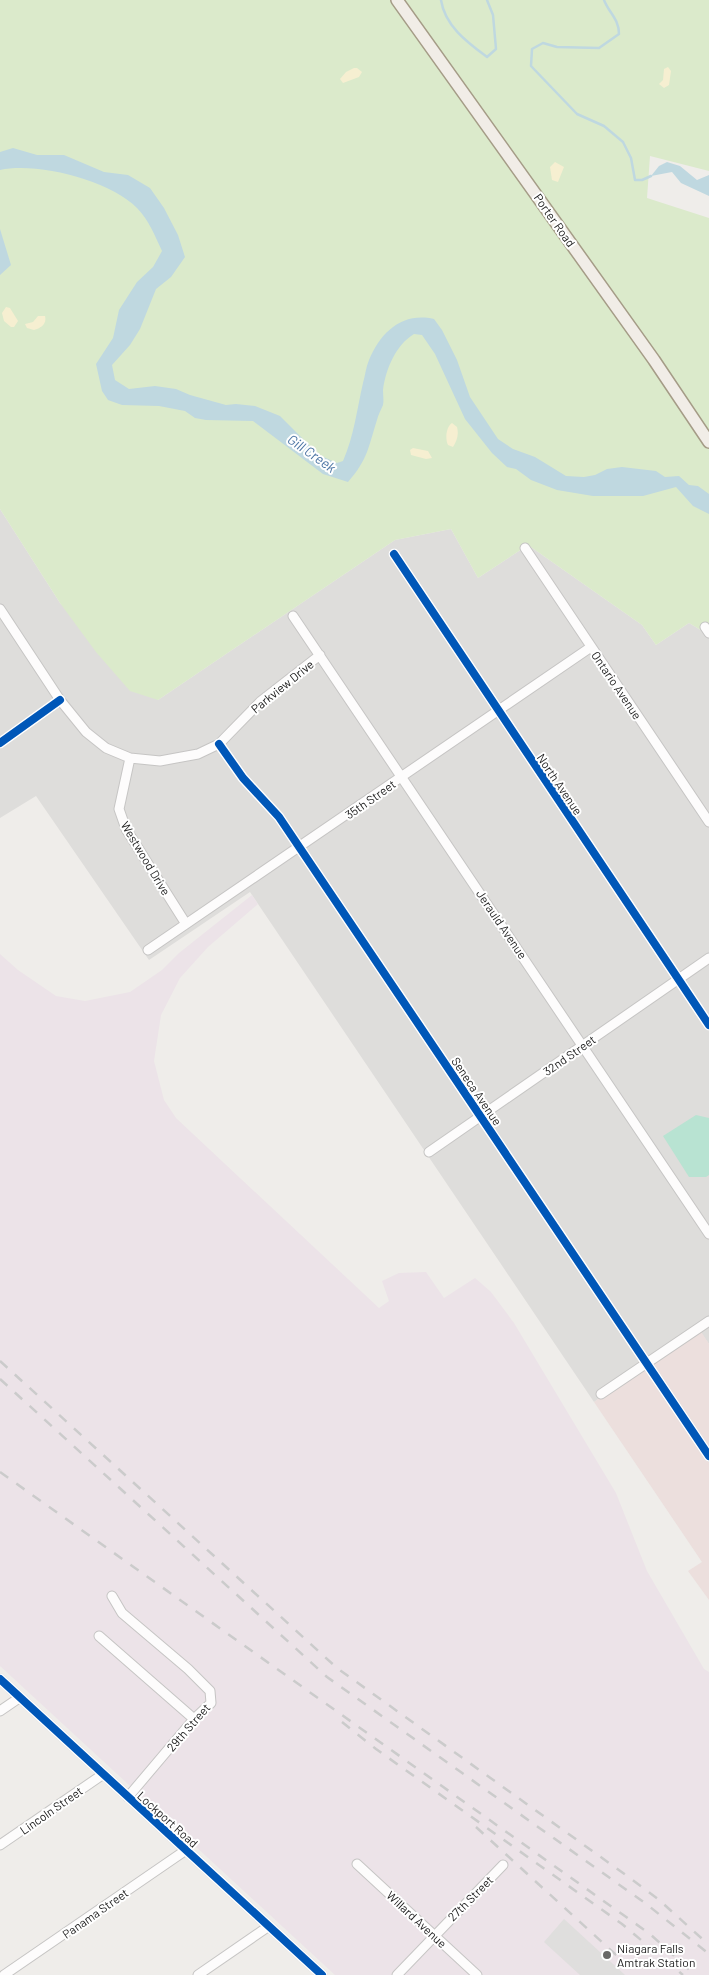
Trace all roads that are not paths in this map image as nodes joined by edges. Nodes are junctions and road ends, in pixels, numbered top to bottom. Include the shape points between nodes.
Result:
1 (397, 0) edge
2 (709, 442) edge
3 (525, 548) dead end
4 (394, 554) dead end
5 (0, 610) edge
6 (294, 616) dead end
7 (591, 647) junction
8 (320, 655) junction
9 (60, 700) junction
10 (497, 710) junction
11 (0, 742) edge
12 (219, 744) junction
13 (130, 758) junction
14 (403, 776) junction
15 (709, 822) edge
16 (299, 848) junction
17 (186, 924) junction
18 (148, 950) dead end
19 (709, 958) edge
20 (678, 980) junction
21 (709, 1025) edge
22 (583, 1046) junction
23 (481, 1116) junction
24 (429, 1152) dead end
25 (709, 1234) edge
26 (709, 1321) edge
27 (647, 1364) junction
28 (601, 1394) dead end
29 (709, 1456) edge
30 (112, 1596) dead end
31 (99, 1636) dead end
32 (0, 1679) edge
33 (19, 1698) junction
34 (0, 1711) edge
35 (194, 1720) junction
36 (102, 1775) junction
37 (128, 1797) junction
38 (0, 1846) edge
39 (186, 1850) junction
40 (357, 1864) dead end
41 (503, 1865) dead end
42 (269, 1926) junction
43 (434, 1935) junction
44 (4, 1975) edge
45 (198, 1975) edge
46 (322, 1975) edge
47 (397, 1975) edge
48 (477, 1975) edge

1 - 2 main road, Porter Road
3 - 7 street, Ontario Avenue
4 - 10 street, North Avenue
5 - 9 street, Parkview Drive
6 - 8 street, Jerauld Avenue
7 - 10 street, 35th Street
7 - 15 street, Ontario Avenue
8 - 12 street, Parkview Drive via 261,701
8 - 14 street, Jerauld Avenue
9 - 11 street
9 - 13 street, Parkview Drive via 86,732 106,748
10 - 14 street, 35th Street
10 - 20 street, North Avenue
12 - 13 street, Parkview Drive via 198,754 160,761
12 - 16 street, Seneca Avenue via 243,778 279,817
13 - 17 street, Westwood Drive via 119,809 126,829
14 - 16 street, 35th Street
14 - 22 street, Jerauld Avenue
16 - 17 street, 35th Street
16 - 23 street, Seneca Avenue
17 - 18 street, 35th Street
19 - 20 street, 32nd Street
20 - 21 street, North Avenue
20 - 22 street, 32nd Street
22 - 23 street, 32nd Street
22 - 25 street, Jerauld Avenue
23 - 24 street, 32nd Street
23 - 27 street, Seneca Avenue
26 - 27 street
27 - 28 street
27 - 29 street, Seneca Avenue
30 - 35 street, 29th Street via 122,1613 210,1691 211,1703
31 - 35 street
32 - 33 street, Lockport Road
33 - 34 street
33 - 36 street, Lockport Road
35 - 37 street, 29th Street
36 - 37 street, Lockport Road
36 - 38 street, Lincoln Street
37 - 39 street, Lockport Road
39 - 42 street, Lockport Road
39 - 44 street, Panama Street
40 - 43 street, Willard Avenue
41 - 43 street, 27th Street
42 - 45 street
42 - 46 street, Lockport Road
43 - 47 street, 27th Street
43 - 48 street, Willard Avenue

